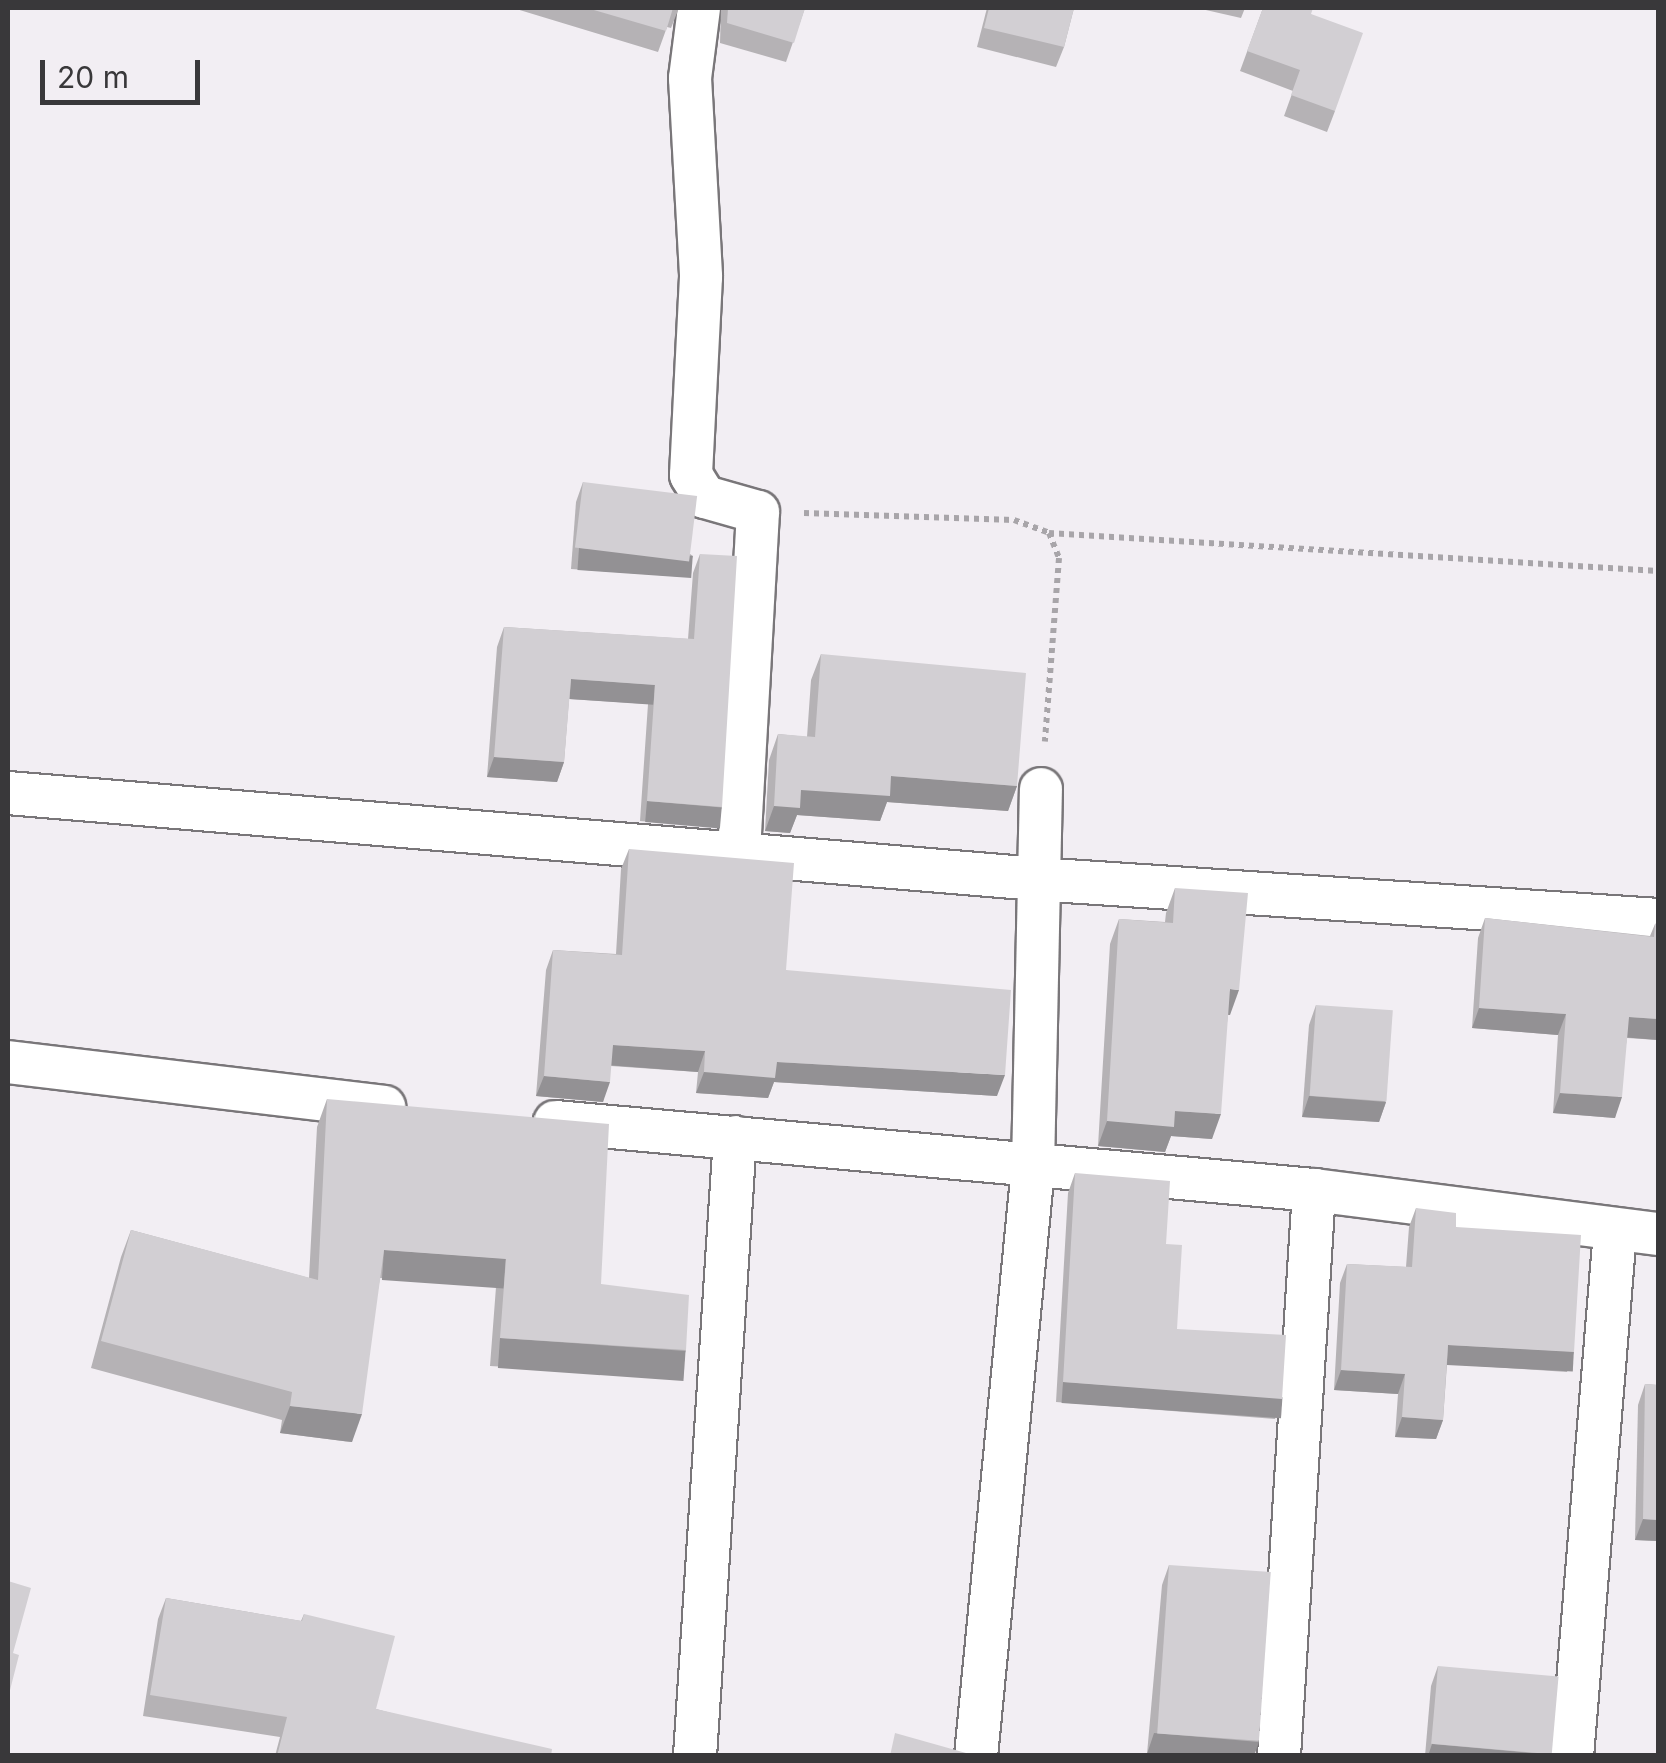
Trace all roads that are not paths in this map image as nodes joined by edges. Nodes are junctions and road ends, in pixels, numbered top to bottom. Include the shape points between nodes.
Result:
1 (699, 8) edge
2 (1042, 789) road end
3 (8, 794) edge
4 (739, 851) junction
5 (1036, 879) junction
6 (1658, 920) edge
7 (8, 1062) edge
8 (417, 1110) edge
9 (516, 1118) edge
10 (735, 1136) junction
11 (1032, 1168) junction
12 (1314, 1190) junction
13 (1615, 1232) junction
14 (1658, 1234) edge
15 (696, 1756) edge
16 (976, 1756) edge
17 (1279, 1756) edge
18 (1572, 1756) edge

1 - 4 street via 690,78 700,276 691,475 705,497 758,512
2 - 5 street
3 - 4 street
4 - 5 street
5 - 6 street
5 - 11 street
7 - 8 street
9 - 10 street
10 - 11 street
10 - 15 street
11 - 12 street
11 - 16 street
12 - 13 street
12 - 17 street
13 - 14 street
13 - 18 street

